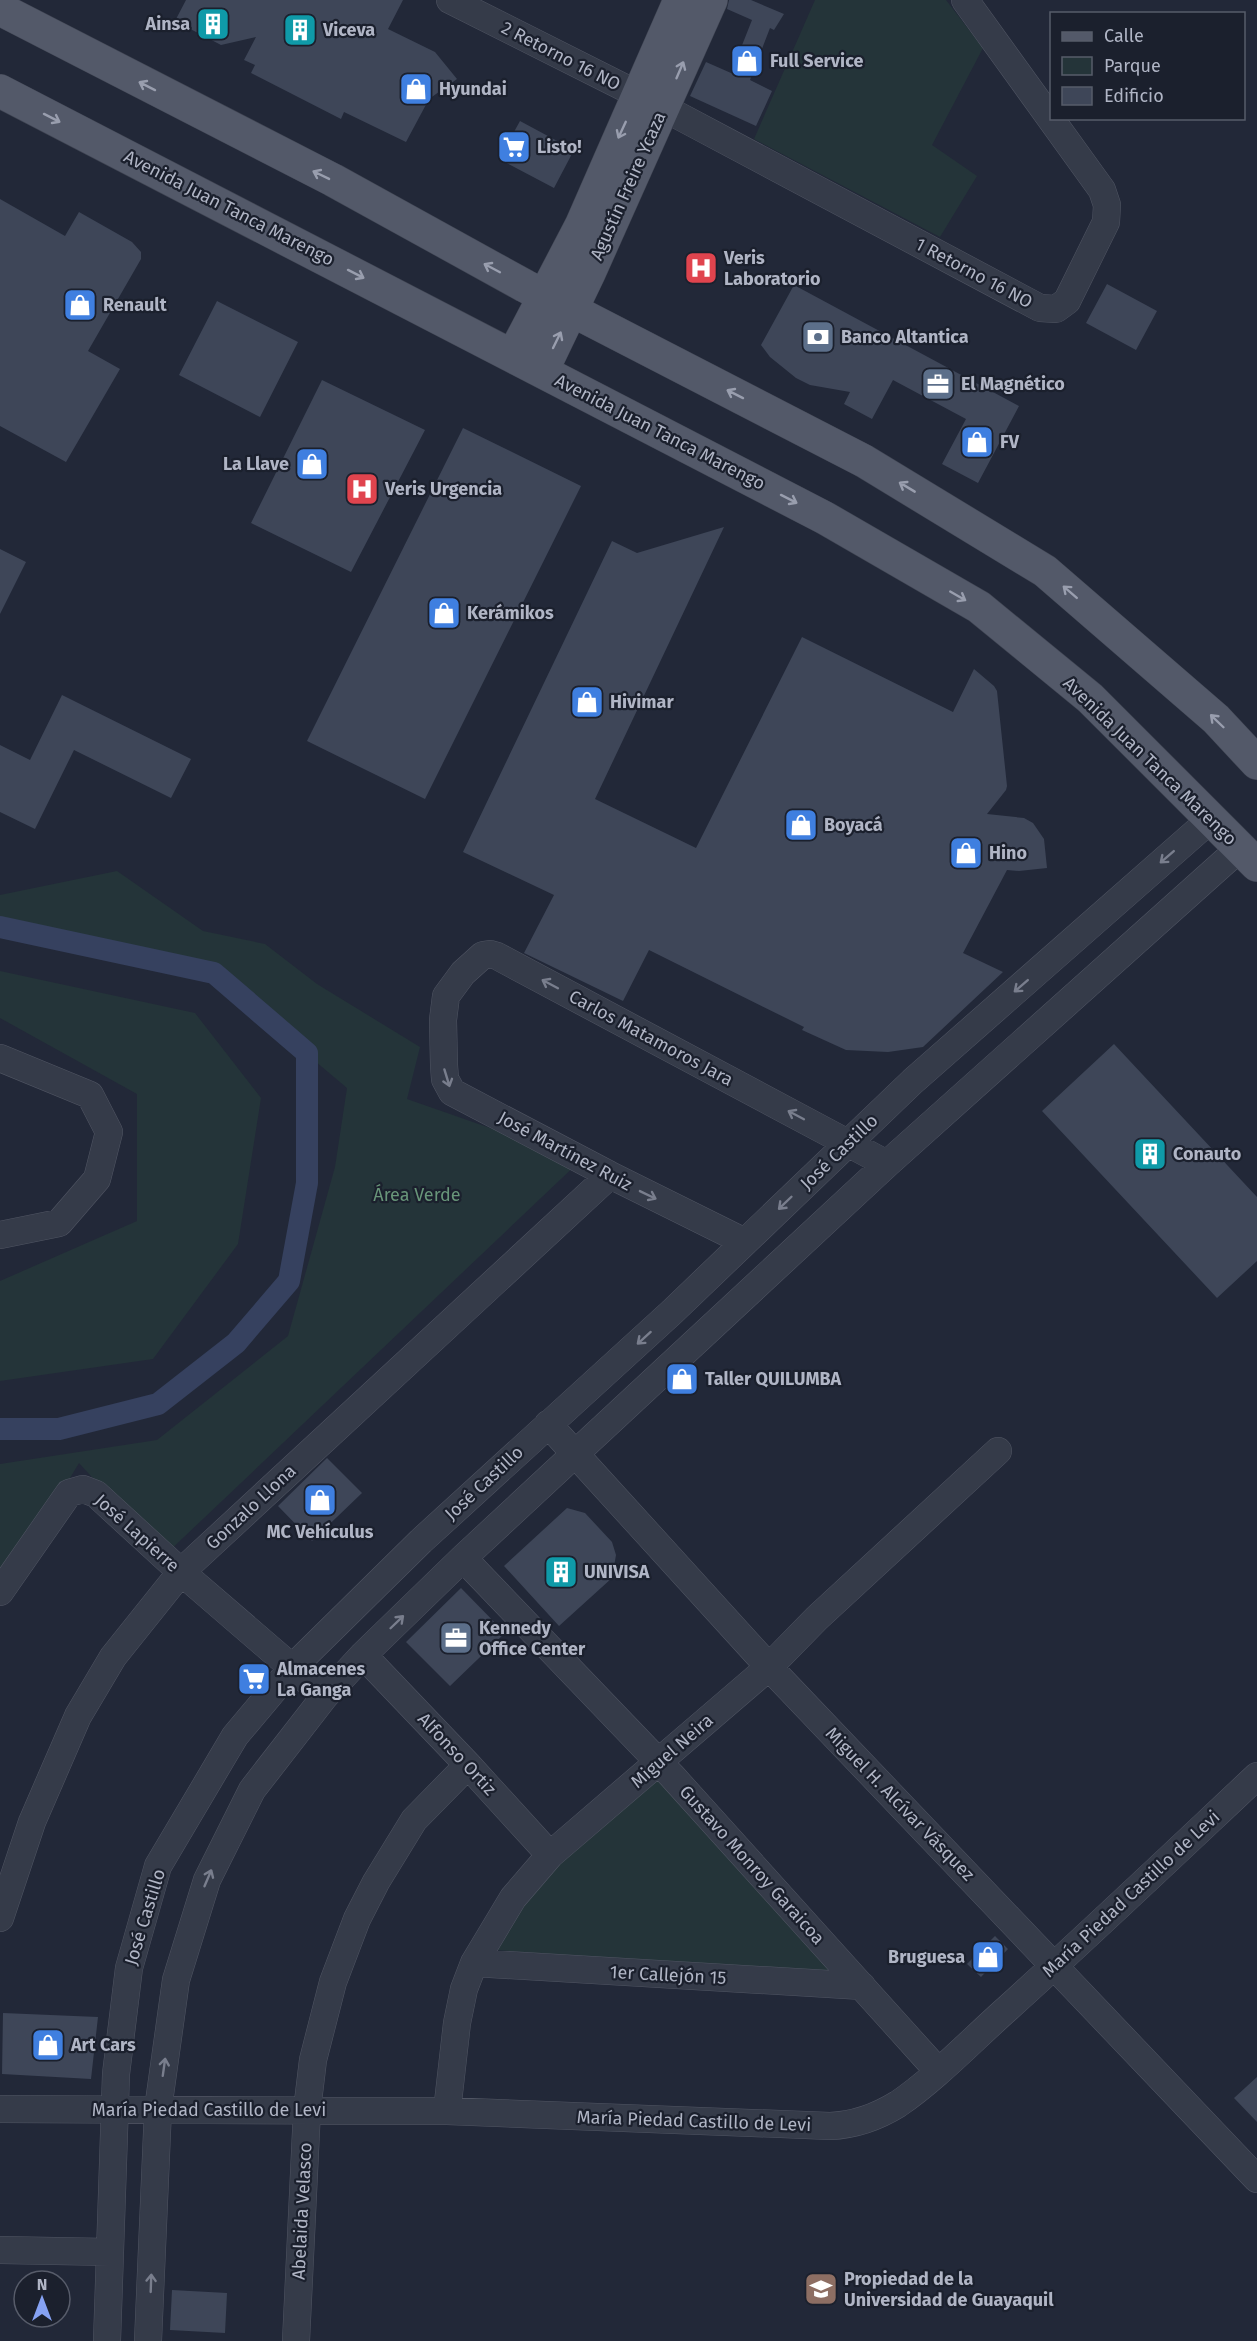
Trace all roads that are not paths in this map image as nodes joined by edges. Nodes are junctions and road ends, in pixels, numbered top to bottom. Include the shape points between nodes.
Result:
1 (450, 0) edge
2 (680, 0) edge
3 (711, 0) edge
4 (965, 0) edge
5 (0, 9) edge
6 (0, 91) edge
7 (651, 102) junction
8 (1050, 118) edge
9 (1052, 120) edge
10 (557, 302) junction
11 (513, 356) junction
12 (542, 371) junction
13 (1257, 763) edge
14 (1211, 819) junction
15 (1249, 856) edge
16 (443, 1020) joint
17 (0, 1058) edge
18 (847, 1142) junction
19 (887, 1164) junction
20 (610, 1176) junction
21 (3, 1232) edge
22 (745, 1242) junction
23 (548, 1424) junction
24 (998, 1451) dead end
25 (574, 1454) junction
26 (463, 1558) junction
27 (180, 1572) junction
28 (0, 1592) edge
29 (363, 1655) junction
30 (293, 1667) junction
31 (769, 1668) junction
32 (325, 1696) junction
33 (659, 1763) junction
34 (468, 1765) junction
35 (1257, 1776) edge
36 (550, 1855) junction
37 (0, 1917) edge
38 (474, 1963) junction
39 (1055, 1966) junction
40 (862, 1986) junction
41 (938, 2071) junction
42 (0, 2109) edge
43 (114, 2109) junction
44 (158, 2109) junction
45 (307, 2110) junction
46 (447, 2111) junction
47 (1257, 2179) edge
48 (0, 2250) edge
49 (110, 2252) junction
50 (107, 2341) edge
51 (148, 2341) edge
52 (296, 2341) edge

1 - 7 street, 2 Retorno 16 NO
2 - 7 main road, Agustín Freire Ycaza
7 -> 3 main road, Agustín Freire Ycaza
4 - 8 street, 1 Retorno 16 NO
10 -> 5 main road via 333,180
6 -> 11 main road, Avenida Juan Tanca Marengo
7 - 9 street, 1 Retorno 16 NO via 1040,308 1056,309 1067,301 1106,222 1107,205 1102,190
7 - 10 main road, Agustín Freire Ycaza via 581,226
10 - 11 main road, Agustín Freire Ycaza
12 -> 10 main road, Agustín Freire Ycaza
13 -> 10 main road via 1216,719 1045,571 864,461
11 - 12 main road, Avenida Juan Tanca Marengo
12 -> 14 main road, Avenida Juan Tanca Marengo via 825,518 979,607 1090,698
14 - 15 main road, Avenida Juan Tanca Marengo
14 -> 18 street, José Castillo
15 - 19 street
18 -> 16 street, Carlos Matamoros Jara via 490,954 483,955 463,973 446,996
16 -> 20 street, José Martínez Ruiz via 445,1078 452,1092
17 - 21 street via 90,1095 109,1132 97,1179 59,1223
18 - 19 street, Carlos Matamoros Jara
18 -> 22 street, José Castillo
19 - 25 street
20 -> 22 street, José Martínez Ruiz
20 - 27 street, Gonzalo Llona
22 -> 23 street, José Castillo
23 - 25 street, Miguel H. Alcívar Vásquez
23 - 30 street, José Castillo
24 - 31 street, Miguel Neira
25 - 26 street
25 - 31 street, Miguel H. Alcívar Vásquez
29 -> 26 street
26 - 33 street, Gustavo Monroy Garaicoa
27 - 28 street, José Lapierre via 96,1494 81,1489 69,1493
27 - 30 street, José Lapierre
27 - 37 street, Gonzalo Llona via 118,1649 91,1692 32,1822
29 - 32 street
29 - 34 street, Alfonso Ortiz
30 - 32 street, José Lapierre
30 - 43 street, José Castillo via 235,1736 158,1866 129,1968
31 - 33 street, Miguel Neira
31 - 39 street, Miguel H. Alcívar Vásquez
44 -> 32 street via 176,1980 207,1880 252,1790
33 - 36 street, Miguel Neira
33 - 40 street, Gustavo Monroy Garaicoa
34 - 36 street, Alfonso Ortiz
34 - 45 street, Abelaida Velasco via 414,1820 357,1919 333,1982 314,2060
35 - 39 street, María Piedad Castillo de Levi
36 - 38 street, Miguel Neira via 513,1898
38 - 40 street, 1er Callejón 15
38 - 46 street, Miguel Neira via 457,2023
39 - 41 street, María Piedad Castillo de Levi
39 - 47 street, Miguel H. Alcívar Vásquez
40 - 41 street, Gustavo Monroy Garaicoa
41 - 46 street, María Piedad Castillo de Levi via 879,2115 841,2126
42 - 43 street, María Piedad Castillo de Levi
43 - 44 street, María Piedad Castillo de Levi
43 - 49 street, José Castillo
44 - 45 street, María Piedad Castillo de Levi
51 -> 44 street
45 - 46 street, María Piedad Castillo de Levi
45 - 52 street, Abelaida Velasco
48 - 49 street
49 - 50 street, José Castillo

